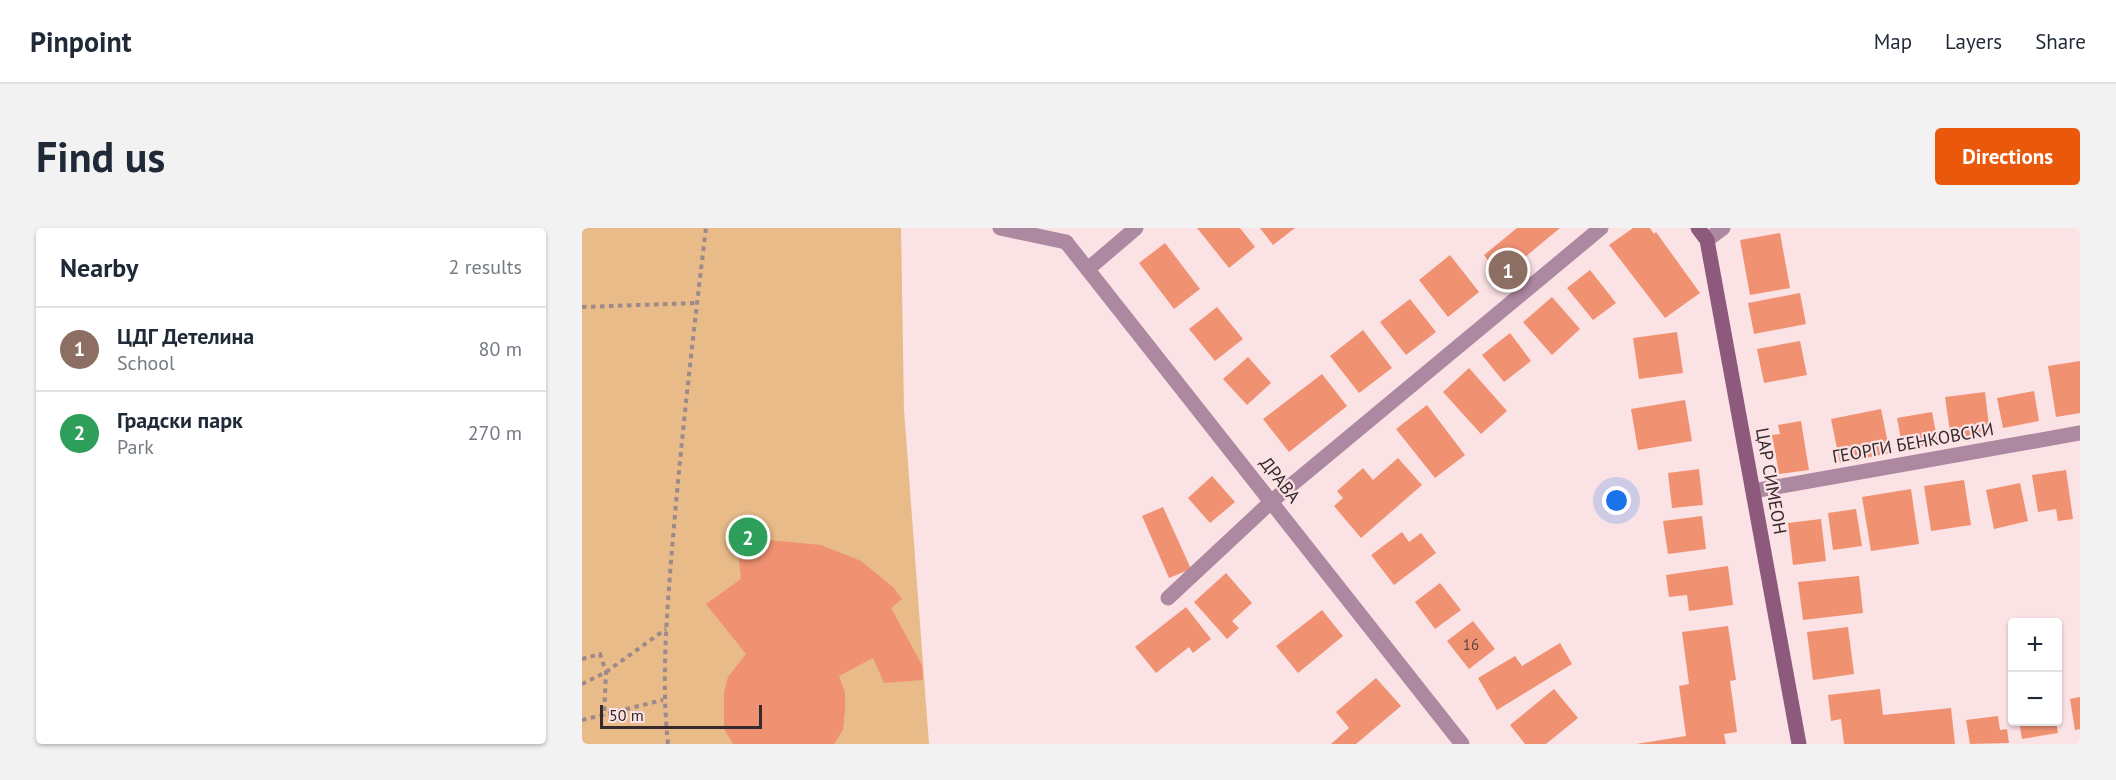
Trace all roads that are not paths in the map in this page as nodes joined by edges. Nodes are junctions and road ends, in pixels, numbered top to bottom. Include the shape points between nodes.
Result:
1 (1000, 228) edge
2 (1136, 228) edge
3 (1601, 228) edge
4 (1723, 228) edge
5 (1702, 234) edge
6 (1067, 235) edge
7 (1088, 269) junction
8 (2080, 433) edge
9 (1754, 491) junction
10 (1272, 501) junction
11 (1168, 598) dead end
12 (1462, 744) edge
13 (1799, 744) edge

1 - 6 street
2 - 7 street
3 - 10 street
4 - 5 street
5 - 9 street, ЦАР СИМЕОН
6 - 7 street, ДРАВА
7 - 10 street, ДРАВА
8 - 9 street, ГЕОРГИ БЕНКОВСКИ
9 - 13 street, ЦАР СИМЕОН
10 - 11 street
10 - 12 street, ДРАВА

